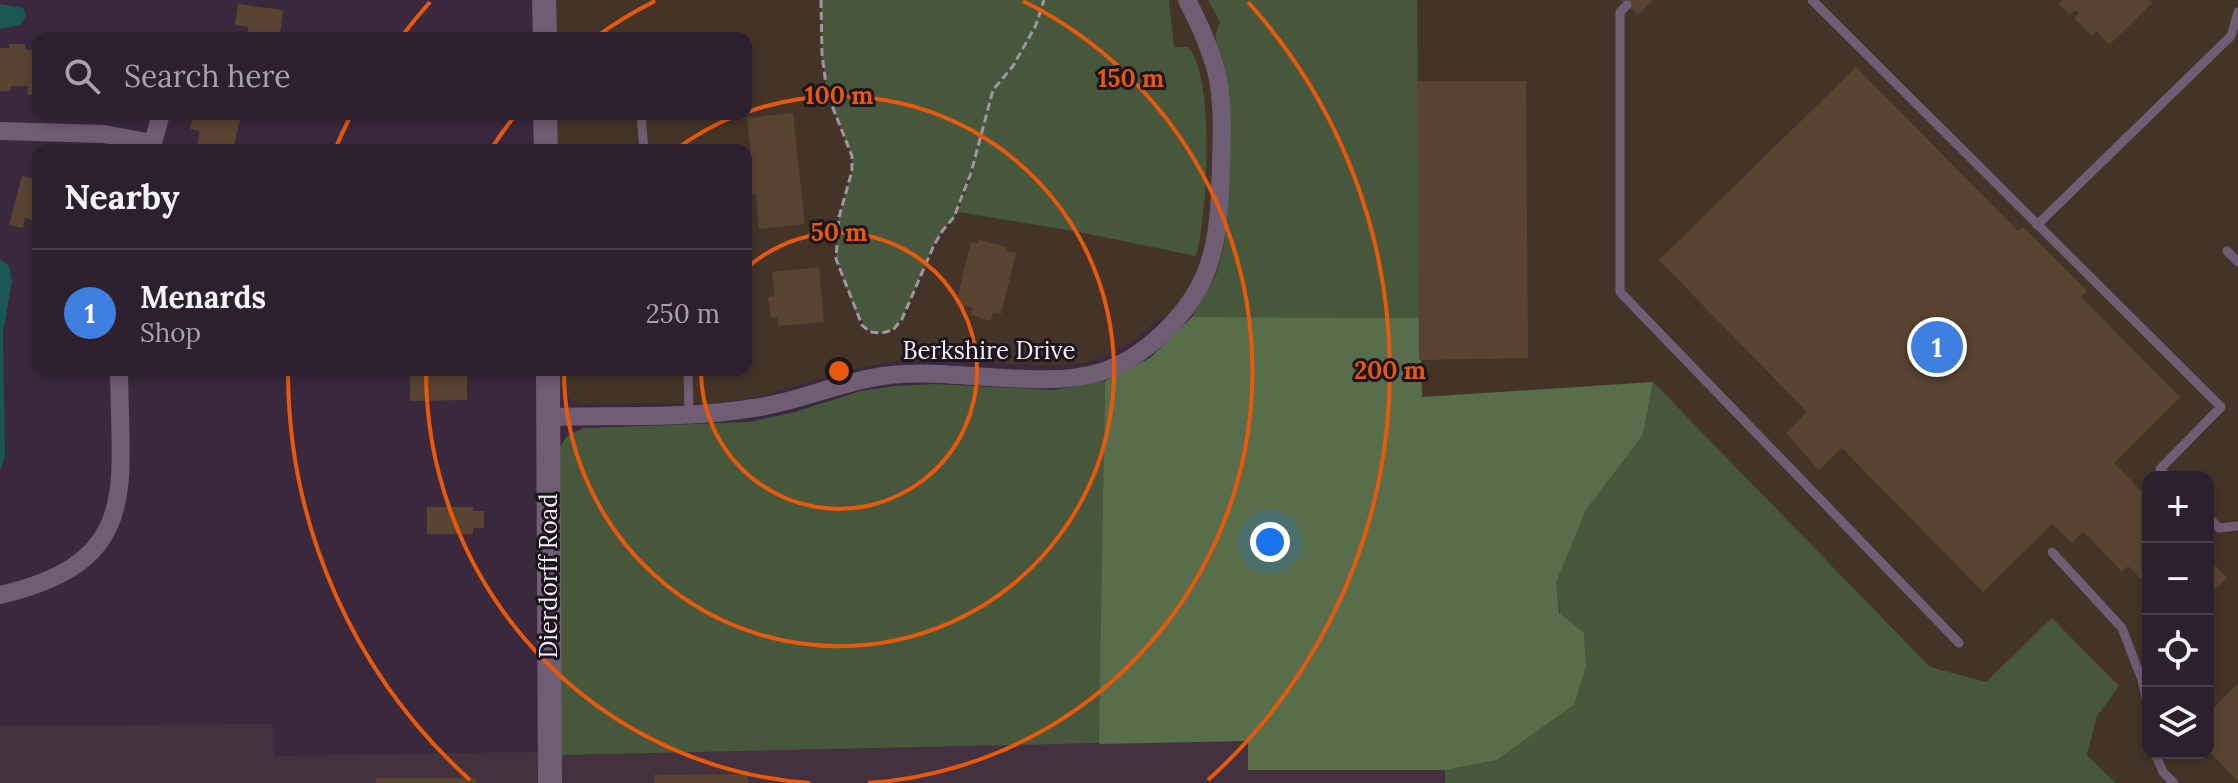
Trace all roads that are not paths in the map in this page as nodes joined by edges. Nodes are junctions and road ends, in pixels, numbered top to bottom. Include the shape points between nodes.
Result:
1 (544, 0) edge
2 (1187, 0) edge
3 (1812, 0) edge
4 (1627, 5) dead end
5 (2238, 12) edge
6 (545, 32) edge
7 (159, 120) edge
8 (545, 120) edge
9 (642, 120) edge
10 (0, 131) edge
11 (141, 144) edge
12 (153, 144) edge
13 (546, 144) edge
14 (644, 144) edge
15 (2037, 225) junction
16 (2227, 251) dead end
17 (2238, 262) edge
18 (119, 376) edge
19 (548, 376) edge
20 (688, 376) edge
21 (689, 414) junction
22 (548, 417) junction
23 (2162, 471) edge
24 (2214, 523) edge
25 (2238, 526) edge
26 (2052, 552) dead end
27 (0, 595) edge
28 (1959, 643) dead end
29 (2144, 687) edge
30 (2158, 759) edge
31 (550, 783) edge
32 (2174, 783) edge

1 - 6 street
2 - 21 street, Berkshire Drive via 1218,81 1220,213 1215,249 1200,289 1180,318 1144,351 1101,372 1066,378 914,373 852,382 785,403
3 - 15 lane
4 - 28 lane via 1620,12 1620,292
5 - 15 lane via 2231,36
7 - 12 street
8 - 13 street
9 - 14 lane
10 - 11 street via 104,134
15 - 23 lane via 2221,407
16 - 17 lane
18 - 27 street via 120,487 105,535 67,573
19 - 22 street, Dierdorff Road
20 - 21 lane
21 - 22 street, Berkshire Drive
22 - 31 street, Dierdorff Road
24 - 25 lane via 2219,528
26 - 29 lane via 2122,628
30 - 32 lane

